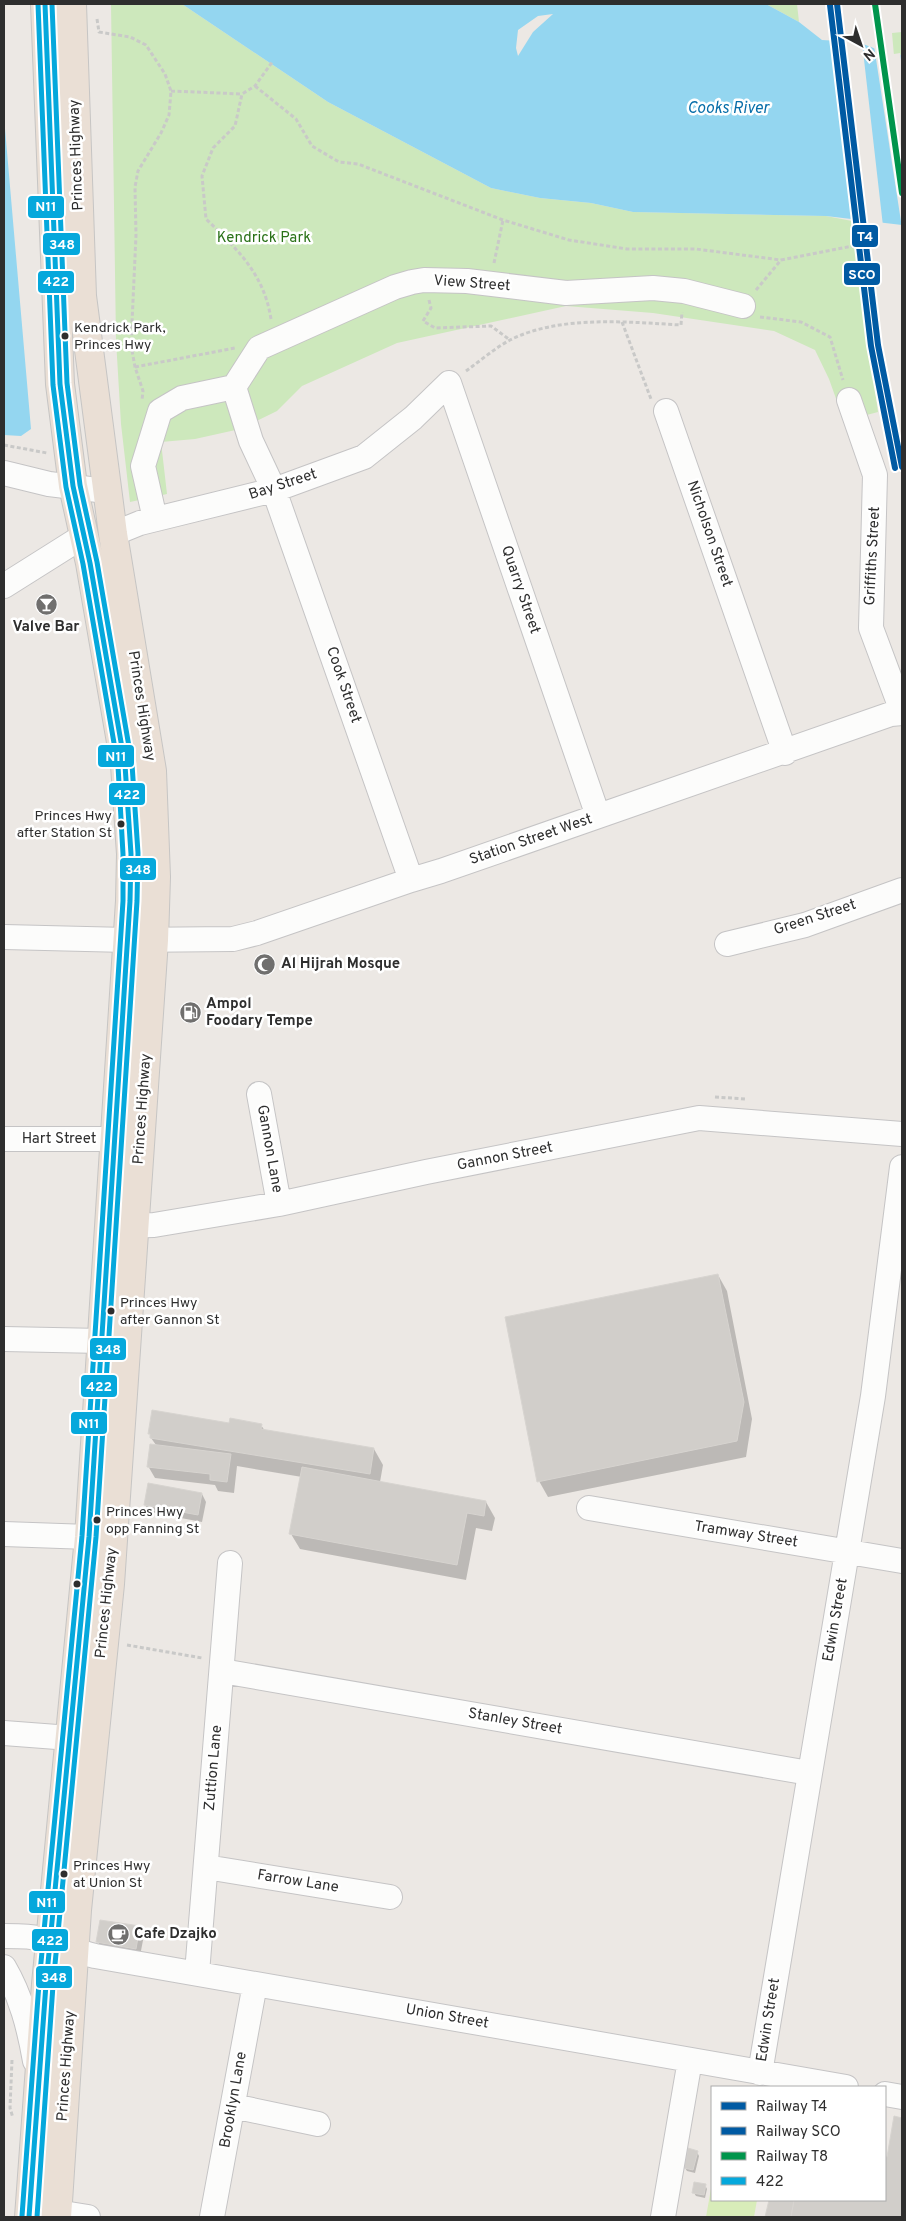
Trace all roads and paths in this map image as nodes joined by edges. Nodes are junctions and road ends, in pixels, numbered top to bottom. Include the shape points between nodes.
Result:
1 (45, 4) edge
2 (72, 4) edge
3 (99, 32) dead end
4 (273, 61) dead end
5 (255, 86) junction
6 (171, 91) junction
7 (242, 94) junction
8 (503, 220) junction
9 (853, 246) dead end
10 (781, 260) junction
11 (490, 284) junction
12 (684, 291) junction
13 (430, 308) dead end
14 (751, 311) junction
15 (622, 322) junction
16 (510, 340) junction
17 (267, 345) junction
18 (135, 367) junction
19 (234, 387) junction
20 (442, 390) junction
21 (849, 400) joint
22 (142, 407) dead end
23 (666, 411) joint
24 (4, 445) edge
25 (52, 454) dead end
26 (4, 473) edge
27 (73, 486) junction
28 (274, 490) junction
29 (106, 491) junction
30 (156, 519) junction
31 (113, 534) junction
32 (85, 535) junction
33 (4, 586) edge
34 (902, 712) edge
35 (785, 753) junction
36 (598, 816) junction
37 (411, 880) junction
38 (902, 890) edge
39 (4, 937) edge
40 (141, 940) junction
41 (727, 944) dead end
42 (259, 1094) dead end
43 (902, 1134) edge
44 (4, 1138) edge
45 (114, 1139) junction
46 (902, 1167) edge
47 (279, 1204) junction
48 (121, 1226) junction
49 (4, 1339) edge
50 (102, 1341) junction
51 (589, 1508) dead end
52 (4, 1534) edge
53 (89, 1537) junction
54 (847, 1552) junction
55 (902, 1561) edge
56 (230, 1563) dead end
57 (120, 1644) dead end
58 (222, 1667) junction
59 (4, 1733) edge
60 (70, 1738) junction
61 (809, 1773) junction
62 (206, 1867) junction
63 (390, 1897) dead end
64 (4, 1936) edge
65 (50, 1941) junction
66 (75, 1952) junction
67 (4, 1967) edge
68 (197, 1973) junction
69 (255, 1984) junction
70 (690, 2060) junction
71 (760, 2072) junction
72 (39, 2082) junction
73 (840, 2086) edge
74 (886, 2094) edge
75 (902, 2097) edge
76 (233, 2106) junction
77 (318, 2124) dead end
78 (57, 2215) edge
79 (30, 2217) edge
80 (88, 2217) edge
81 (212, 2217) edge
82 (663, 2217) edge

1 - 27 highway, Princes Highway via 60,384
2 - 29 highway, Princes Highway via 82,296
3 - 6 path via 130,37 146,45 165,74
4 - 5 path
5 - 7 path
5 - 8 path via 296,119 312,146 339,162 358,164
6 - 7 path
6 - 18 path via 169,115 138,171 134,187 136,235 131,345
7 - 17 path via 235,126 214,148 202,176 206,219 235,246 258,276 269,306
8 - 10 path via 569,240 627,249 696,249
8 - 11 path
9 - 10 path
10 - 14 path
11 - 12 street, View Street via 566,293 653,288
11 - 17 street, View Street via 412,282
12 - 14 street, View Street
12 - 15 path via 682,325
13 - 16 path via 423,321 435,328 491,326
14 - 21 path via 801,322 830,337
15 - 16 path via 551,325
15 - 23 path via 652,402
16 - 20 path
17 - 18 path
17 - 19 street
18 - 22 path via 142,391
19 - 28 street via 251,440
19 - 30 street via 182,398 160,410 143,466
20 - 28 street, Bay Street via 364,457
20 - 36 street, Quarry Street
21 - 34 street, Griffiths Street via 875,475 871,628
23 - 35 street, Nicholson Street
24 - 25 path
26 - 27 street
27 - 29 street
27 - 32 highway, Princes Highway
28 - 30 street, Bay Street
28 - 37 street, Cook Street
29 - 31 highway, Princes Highway
30 - 31 street, Bay Street
31 - 40 highway, Princes Highway via 152,771 156,877
32 - 33 street
32 - 40 highway, Princes Highway via 126,765 130,854
34 - 35 street, Station Street West
35 - 36 street, Station Street West
36 - 37 street, Station Street West
37 - 40 street, Station Street West via 232,939
38 - 41 street, Green Street via 805,925
39 - 40 street, Station Street West
40 - 45 highway, Princes Highway
40 - 48 highway, Princes Highway via 138,1186
42 - 47 street, Gannon Lane
43 - 47 street, Gannon Street via 699,1118
44 - 45 street, Hart Street
45 - 48 highway, Princes Highway
46 - 54 street, Edwin Street via 873,1396
47 - 48 street, Gannon Street via 161,1224
48 - 50 highway, Princes Highway
48 - 66 highway, Princes Highway via 123,1402 110,1584
49 - 50 street
50 - 53 highway, Princes Highway
51 - 54 street, Tramway Street
52 - 53 street
53 - 60 highway, Princes Highway
54 - 55 street, Tramway Street
54 - 61 street, Edwin Street
56 - 58 street, Zuttion Lane
57 - 58 path
58 - 61 street, Stanley Street
58 - 62 street, Zuttion Lane
59 - 60 street
60 - 65 highway, Princes Highway
61 - 71 street, Edwin Street
62 - 63 street, Farrow Lane
62 - 68 street, Zuttion Lane
64 - 65 street, Union Street via 30,1936
65 - 66 street, Union Street
65 - 72 highway, Princes Highway
66 - 68 street, Union Street
66 - 78 highway, Princes Highway
67 - 72 street via 21,2004
68 - 69 street, Union Street
69 - 70 street, Union Street
69 - 76 street, Brooklyn Lane
70 - 71 street, Union Street
70 - 82 street
71 - 73 street, Union Street
72 - 79 highway, Princes Highway
74 - 75 street
76 - 77 street
76 - 81 street, Brooklyn Lane
78 - 80 street

